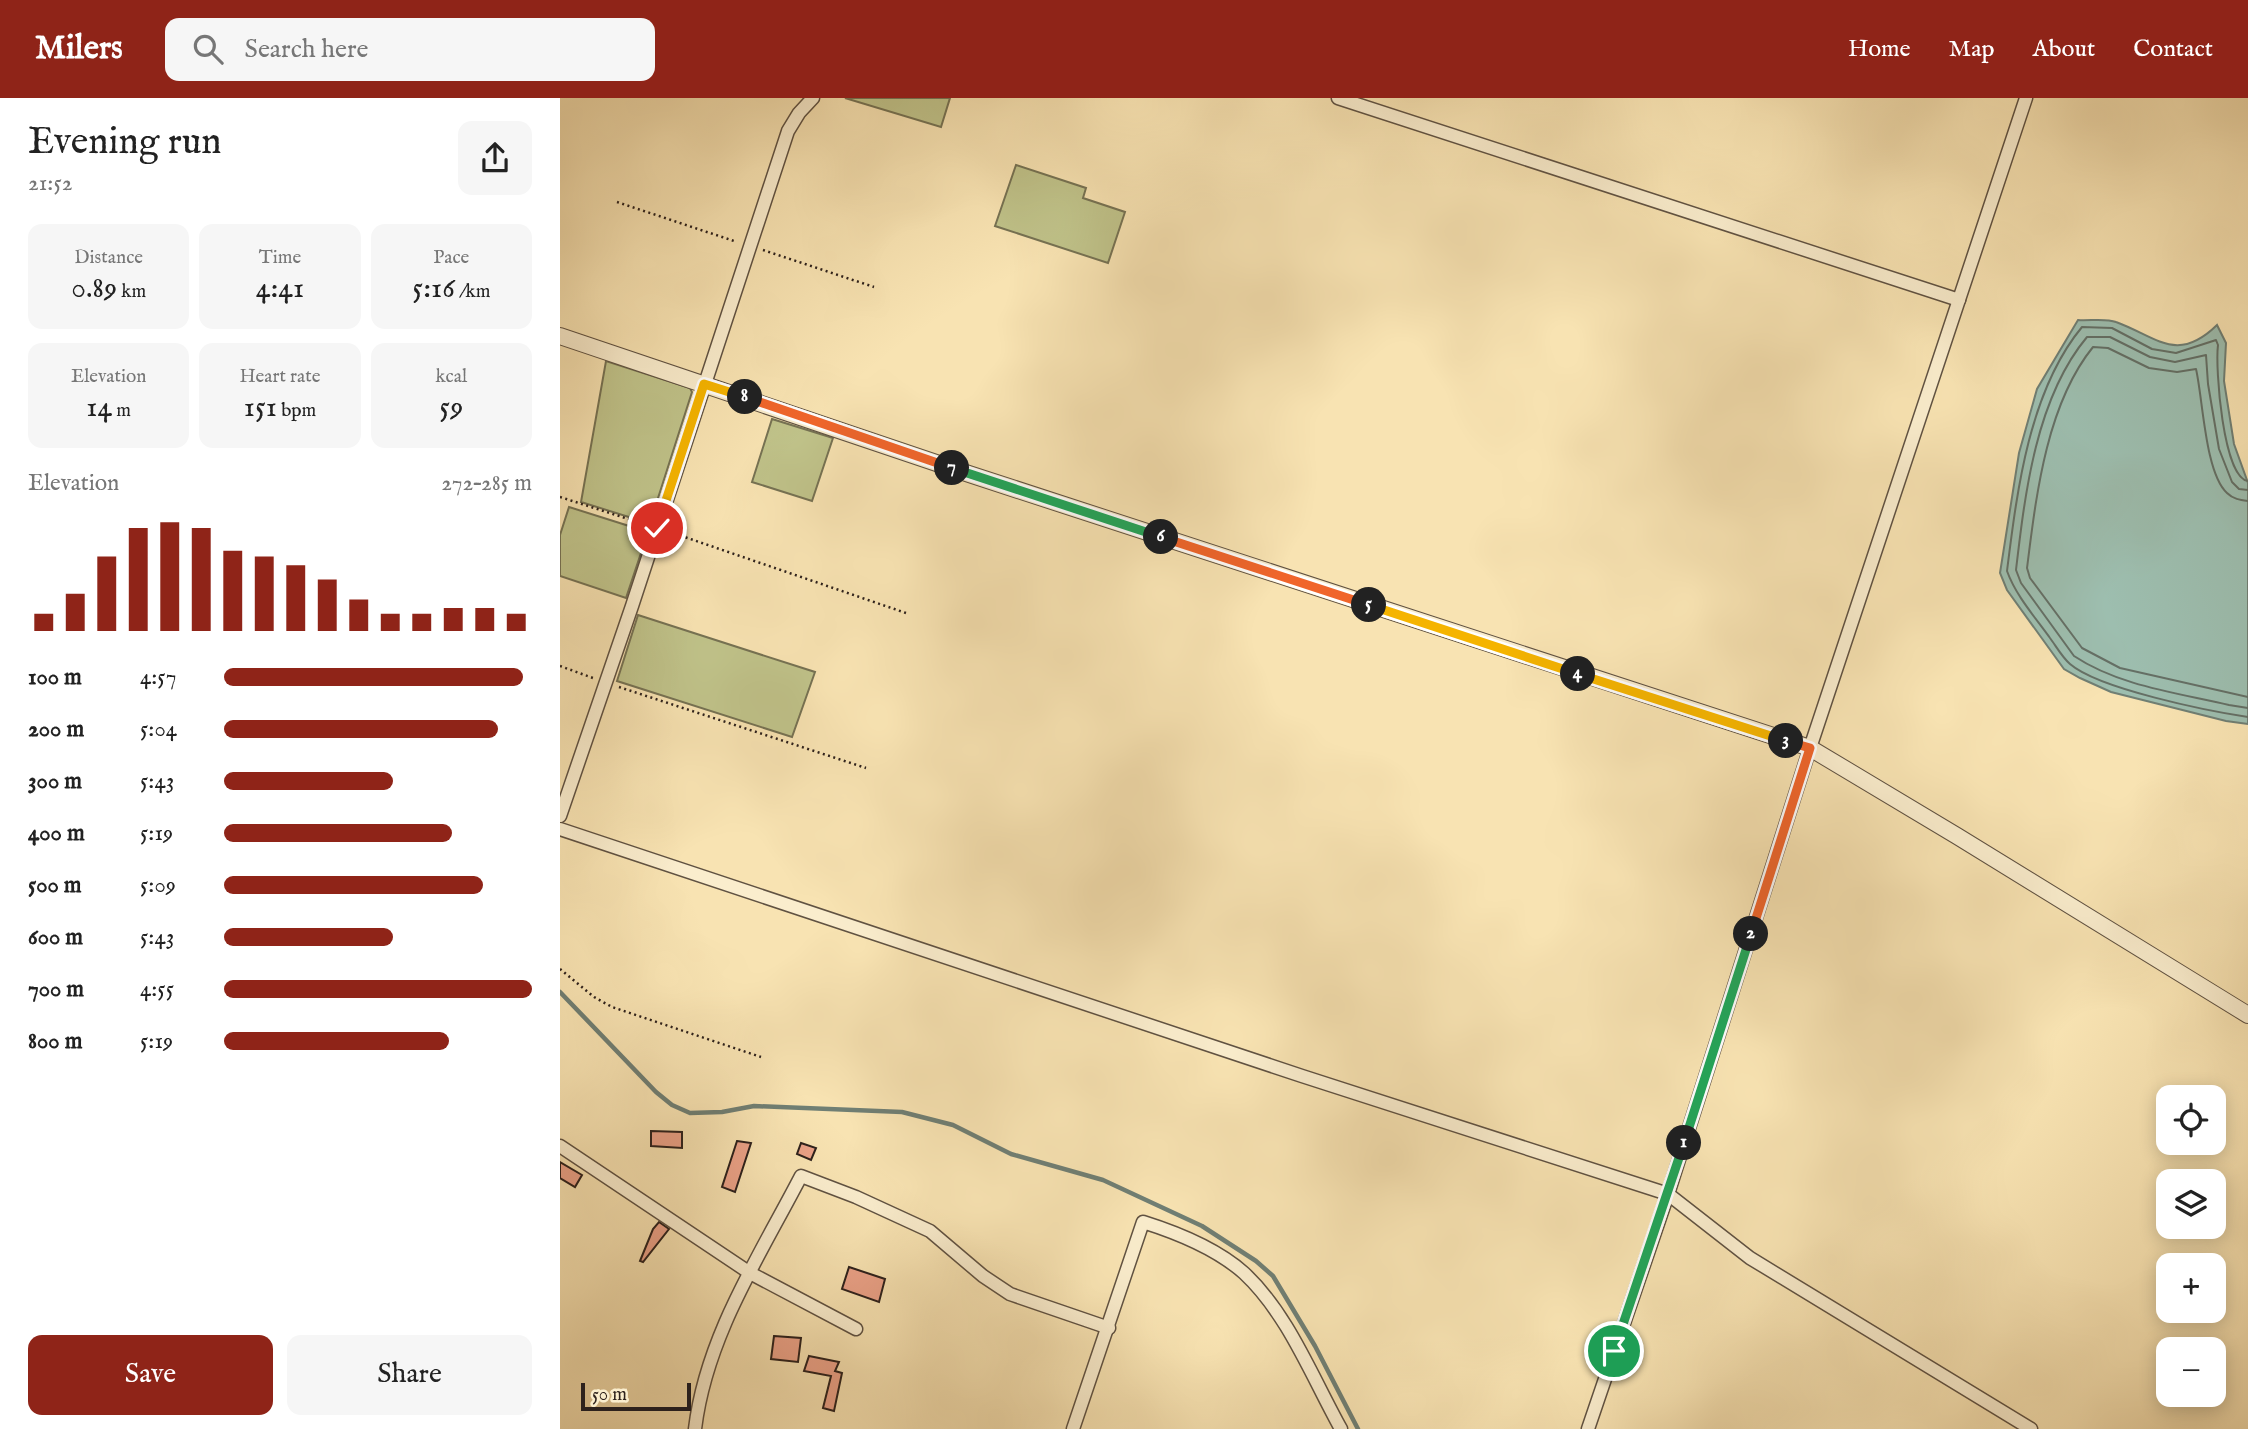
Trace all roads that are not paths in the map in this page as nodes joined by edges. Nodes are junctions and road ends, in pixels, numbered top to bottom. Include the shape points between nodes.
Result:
1 (813, 98) edge
2 (1338, 98) edge
3 (2026, 98) edge
4 (1959, 300) junction
5 (560, 336) edge
6 (704, 384) junction
7 (1810, 748) junction
8 (560, 816) edge
9 (560, 829) edge
10 (2248, 1015) edge
11 (560, 1146) edge
12 (1668, 1194) junction
13 (750, 1273) junction
14 (1109, 1328) junction
15 (856, 1329) dead end
16 (695, 1429) edge
17 (1073, 1429) edge
18 (1341, 1429) edge
19 (1588, 1429) edge
20 (2031, 1429) edge

1 - 6 street via 788,131
2 - 4 street
3 - 4 street
4 - 7 street
5 - 6 street
6 - 7 street
6 - 8 street
7 - 10 street
7 - 12 street
9 - 12 street
11 - 13 street
12 - 19 street
12 - 20 street via 1750,1258
13 - 14 street via 801,1176 930,1231 1010,1294
13 - 15 street
13 - 16 street via 713,1350 698,1400
14 - 17 street
14 - 18 street via 1143,1222 1172,1231 1220,1256 1266,1298

